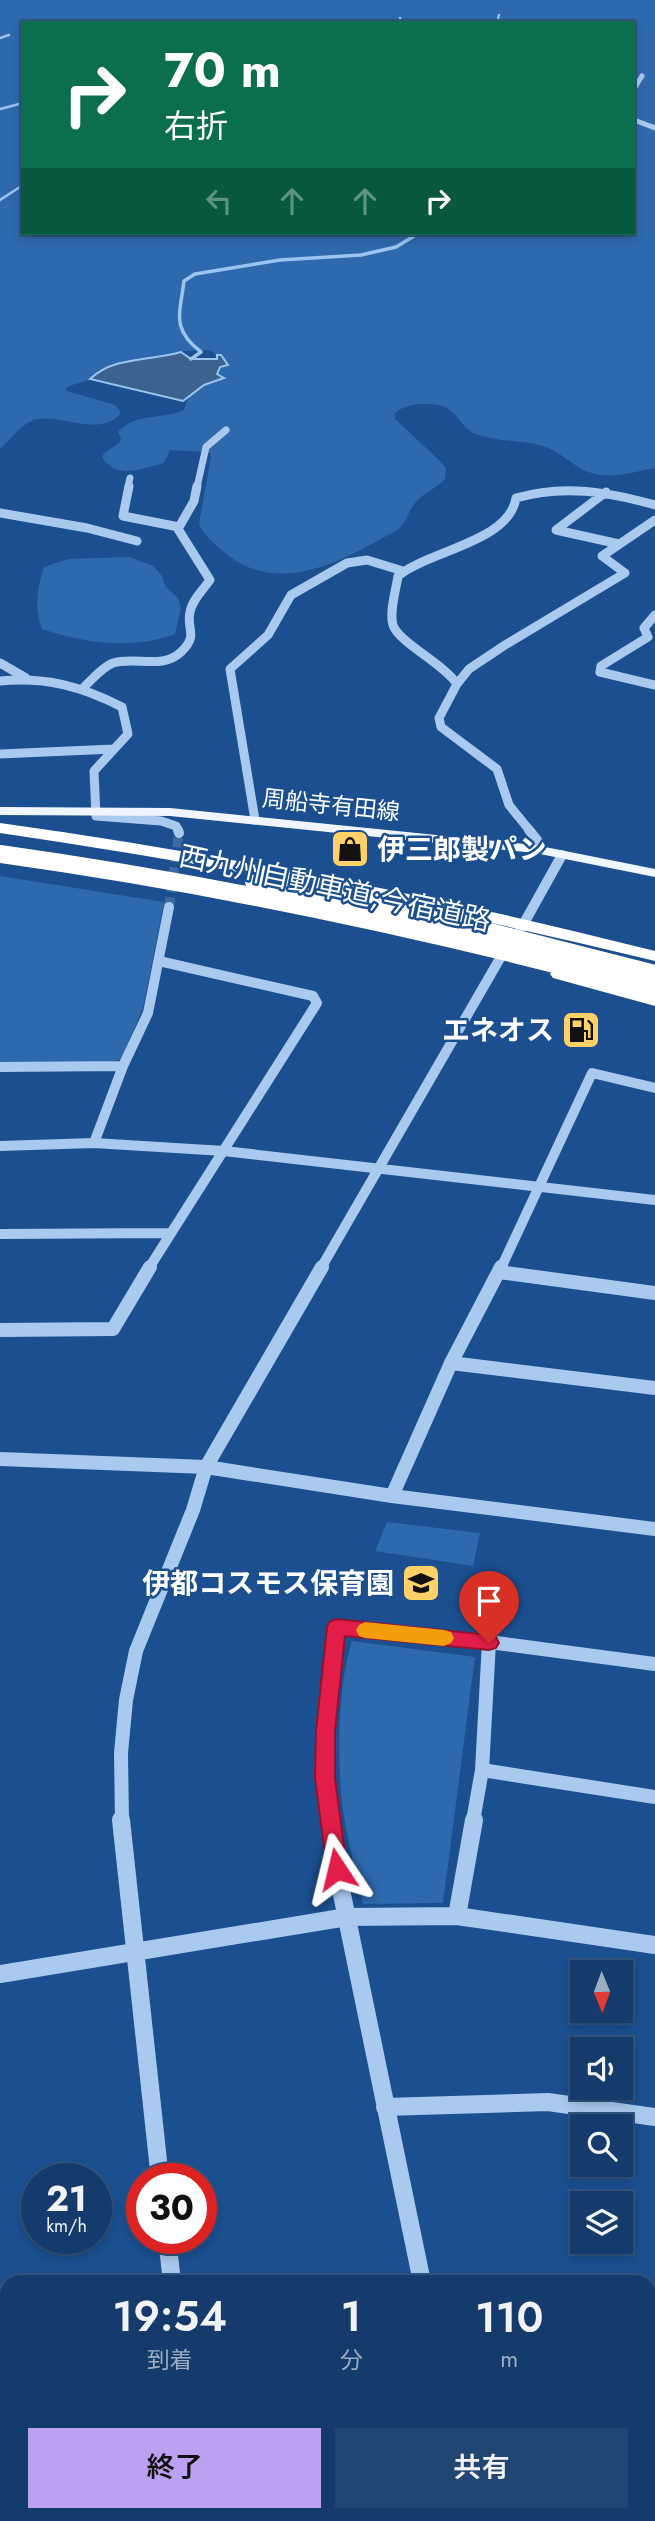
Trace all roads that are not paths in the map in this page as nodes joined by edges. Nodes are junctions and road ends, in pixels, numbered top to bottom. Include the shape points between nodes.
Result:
1 (642, 76) dead end
2 (635, 87) edge
3 (635, 120) edge
4 (655, 128) edge
5 (226, 430) dead end
6 (130, 478) dead end
7 (606, 492) junction
8 (655, 505) edge
9 (0, 513) edge
10 (655, 520) edge
11 (179, 527) junction
12 (136, 541) dead end
13 (620, 544) junction
14 (403, 570) junction
15 (655, 615) edge
16 (651, 639) edge
17 (0, 663) edge
18 (26, 678) junction
19 (0, 681) edge
20 (457, 684) junction
21 (655, 685) edge
22 (84, 687) junction
23 (114, 749) junction
24 (0, 754) edge
25 (94, 810) junction
26 (0, 811) edge
27 (255, 820) junction
28 (0, 828) edge
29 (179, 833) dead end
30 (0, 842) edge
31 (536, 849) junction
32 (0, 854) edge
33 (562, 855) junction
34 (0, 863) edge
35 (655, 873) edge
36 (169, 907) tunnel mouth
37 (526, 923) junction
38 (655, 957) edge
39 (499, 958) junction
40 (159, 961) junction
41 (655, 974) edge
42 (655, 990) edge
43 (655, 1000) edge
44 (122, 1066) junction
45 (0, 1068) edge
46 (655, 1088) edge
47 (94, 1143) junction
48 (0, 1146) edge
49 (224, 1150) junction
50 (377, 1170) junction
51 (538, 1189) junction
52 (655, 1200) edge
53 (170, 1233) junction
54 (0, 1234) edge
55 (499, 1272) junction
56 (655, 1293) edge
57 (0, 1330) edge
58 (451, 1363) junction
59 (655, 1388) edge
60 (0, 1459) edge
61 (206, 1467) junction
62 (392, 1496) junction
63 (655, 1529) edge
64 (489, 1643) junction
65 (655, 1664) edge
66 (482, 1770) junction
67 (655, 1797) edge
68 (457, 1916) junction
69 (347, 1917) junction
70 (655, 1945) edge
71 (135, 1954) junction
72 (0, 1974) edge
73 (385, 2106) junction
74 (655, 2117) edge
75 (158, 2163) edge
76 (169, 2254) edge
77 (171, 2275) edge
78 (421, 2275) edge

1 - 2 street
3 - 4 street
5 - 11 street via 206,447 194,501
6 - 11 street via 122,516
7 - 8 street
7 - 13 street via 556,530
7 - 14 street via 537,490 516,498 512,515 492,531
9 - 12 street
10 - 13 street
11 - 22 street via 210,580 189,616 190,642 177,655 158,663 113,663
13 - 20 street via 602,556 625,573 505,645 469,669
14 - 20 street via 398,576 392,623 408,644 449,672
14 - 27 street via 367,560 347,563 291,595 268,635 230,669
15 - 16 street via 644,628
16 - 21 street via 601,666 600,672
17 - 18 street
18 - 19 street
18 - 22 street
20 - 31 street via 439,718 441,727 496,769 509,805 537,840
22 - 23 street via 122,707 128,734
23 - 24 street
23 - 25 street via 94,771
25 - 26 main road, 周船寺有田線
25 - 27 main road, 周船寺有田線
25 - 29 street via 96,816 161,821
27 - 31 main road, 周船寺有田線
28 - 37 highway via 296,874
30 - 41 highway, 西九州自動車道;今宿道路, bridge via 304,890
31 - 33 main road, 周船寺有田線
32 - 42 highway, 西九州自動車道;今宿道路, bridge via 158,877 302,906 470,942
33 - 35 main road, 周船寺有田線
33 - 37 street
34 - 39 highway via 196,893
36 - 40 street
37 - 38 highway
37 - 39 street
39 - 43 highway
39 - 50 street
40 - 44 street via 148,1013
40 - 49 street via 313,996 317,1003
44 - 45 street
44 - 47 street
46 - 51 street via 592,1073
47 - 48 street
47 - 49 street
49 - 50 street
49 - 53 street
50 - 51 street
50 - 61 street
51 - 52 street
51 - 55 street
53 - 54 street
53 - 57 street via 113,1328
55 - 56 street
55 - 58 street
58 - 59 street
58 - 62 street
60 - 61 street
61 - 62 street
61 - 71 street via 136,1651 126,1700 121,1815
62 - 63 street
64 - 65 street
64 - 66 street
64 - 69 street via 336,1627 325,1778 332,1846
66 - 67 street
66 - 68 street
68 - 69 street
68 - 70 street
69 - 71 street
69 - 73 street
71 - 72 street
71 - 75 street
73 - 74 street via 548,2102
73 - 78 street
76 - 77 street

